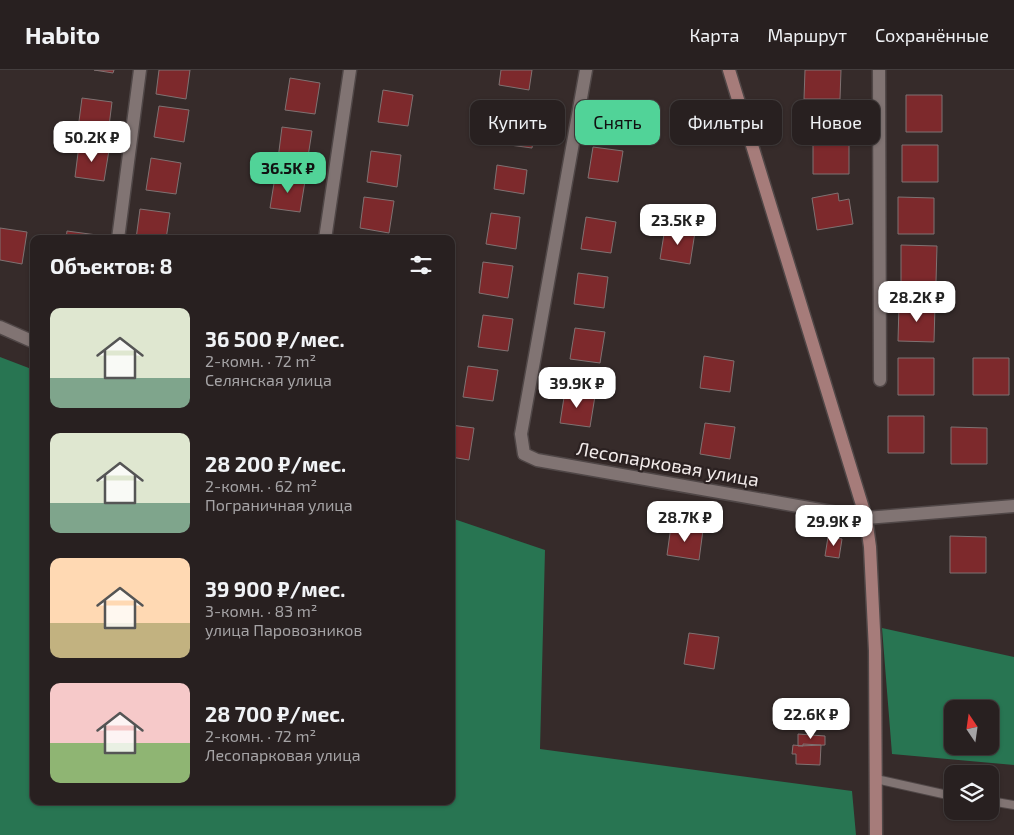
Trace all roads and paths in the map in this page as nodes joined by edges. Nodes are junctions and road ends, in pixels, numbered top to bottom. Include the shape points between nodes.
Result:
1 (140, 70) edge
2 (350, 70) edge
3 (586, 70) edge
4 (729, 70) edge
5 (878, 70) edge
6 (119, 235) edge
7 (326, 235) edge
8 (0, 327) edge
9 (30, 340) edge
10 (880, 380) dead end
11 (1014, 506) edge
12 (866, 518) junction
13 (876, 779) junction
14 (944, 794) edge
15 (999, 802) edge
16 (1014, 805) edge
17 (876, 835) edge

1 - 6 street
2 - 7 street
3 - 12 street, Лесопарковая улица via 521,434 524,454 537,460
4 - 12 main road
5 - 10 street
8 - 9 street
11 - 12 street, Лесопарковая улица
12 - 13 main road via 875,651
13 - 14 lane
13 - 17 main road
15 - 16 lane

